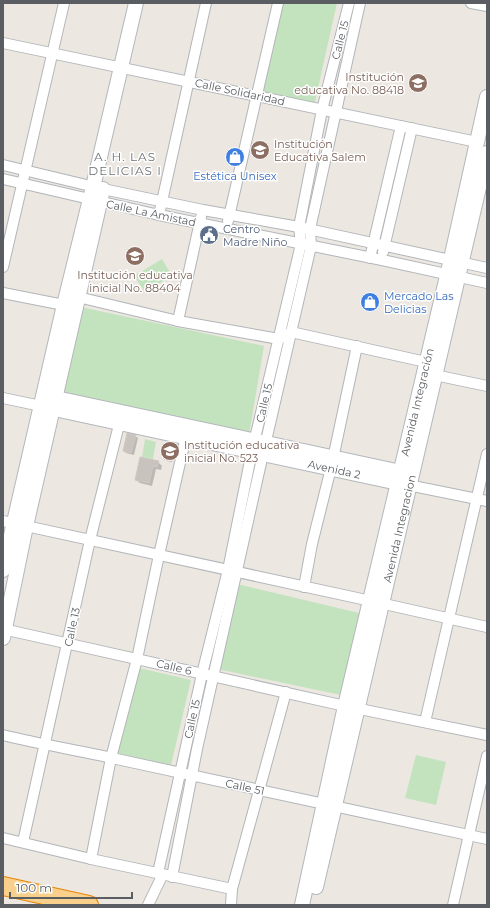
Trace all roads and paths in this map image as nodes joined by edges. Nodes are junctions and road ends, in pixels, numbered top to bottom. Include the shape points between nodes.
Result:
1 (64, 3) edge
2 (136, 3) edge
3 (206, 3) edge
4 (278, 3) edge
5 (349, 3) edge
6 (360, 3) edge
7 (471, 3) edge
8 (487, 6) edge
9 (3, 42) edge
10 (52, 53) junction
11 (121, 68) junction
12 (189, 82) junction
13 (257, 96) junction
14 (487, 97) edge
15 (322, 110) junction
16 (336, 112) junction
17 (401, 126) junction
18 (412, 128) junction
19 (481, 138) edge
20 (487, 153) edge
21 (3, 165) edge
22 (25, 170) junction
23 (3, 179) edge
24 (22, 183) junction
25 (96, 194) junction
26 (162, 201) junction
27 (203, 210) junction
28 (159, 215) junction
29 (230, 215) junction
30 (199, 224) junction
31 (299, 227) junction
32 (227, 228) junction
33 (310, 229) junction
34 (373, 243) junction
35 (306, 245) junction
36 (385, 246) junction
37 (370, 258) junction
38 (382, 260) junction
39 (456, 261) junction
40 (3, 267) edge
41 (487, 268) edge
42 (453, 276) junction
43 (487, 283) edge
44 (3, 293) edge
45 (72, 303) junction
46 (178, 321) junction
47 (291, 332) junction
48 (279, 339) junction
49 (357, 346) junction
50 (429, 370) junction
51 (487, 386) edge
52 (3, 398) edge
53 (50, 404) junction
54 (121, 417) junction
55 (187, 432) junction
56 (259, 447) junction
57 (487, 454) edge
58 (332, 463) junction
59 (403, 480) junction
60 (476, 500) junction
61 (487, 501) edge
62 (14, 524) edge
63 (90, 540) junction
64 (159, 555) junction
65 (3, 570) edge
66 (232, 571) junction
67 (304, 587) junction
68 (377, 602) junction
69 (450, 618) junction
70 (487, 627) edge
71 (4, 632) edge
72 (68, 643) junction
73 (137, 659) junction
74 (202, 674) junction
75 (214, 676) junction
76 (286, 692) junction
77 (352, 707) junction
78 (425, 722) junction
79 (3, 735) edge
80 (487, 735) edge
81 (46, 745) junction
82 (487, 756) edge
83 (111, 758) junction
84 (180, 774) junction
85 (192, 777) junction
86 (259, 790) junction
87 (330, 805) junction
88 (470, 835) junction
89 (3, 838) edge
90 (487, 839) edge
91 (24, 842) junction
92 (91, 859) junction
93 (164, 874) junction
94 (3, 886) edge
95 (232, 889) junction
96 (89, 905) edge
97 (148, 905) edge
98 (231, 905) edge
99 (302, 905) edge
100 (312, 905) edge
101 (453, 905) edge

1 - 10 street
2 - 11 main road
3 - 12 street
4 - 13 street
5 - 15 street, Calle 15
6 - 16 street
7 - 8 street
9 - 10 street, Calle Solidaridad
10 - 11 street, Calle Solidaridad
10 - 22 street
11 - 12 street, Calle Solidaridad
11 - 25 main road
12 - 13 street, Calle Solidaridad
12 - 26 street
13 - 15 street, Calle Solidaridad
13 - 29 street
14 - 19 main road, Avenida Integración
15 - 16 street, Calle Solidaridad
15 - 31 street, Calle 15
16 - 17 street, Calle Solidaridad
16 - 33 street
17 - 18 street, Calle Solidaridad
17 - 34 street
18 - 19 street, Calle Solidaridad
18 - 36 street
19 - 39 main road, Avenida Integración
20 - 39 main road
21 - 22 street, Calle La Amistad
22 - 24 street
22 - 25 street, Calle La Amistad
23 - 24 street, Calle La Amistad
24 - 25 street, Calle La Amistad
24 - 40 street
25 - 26 street, Calle La Amistad
25 - 28 street, Calle La Amistad
25 - 45 main road
26 - 27 street, Calle La Amistad
26 - 28 street
27 - 29 street, Calle La Amistad
27 - 30 street
28 - 30 street, Calle La Amistad
29 - 31 street, Calle La Amistad
29 - 32 street
30 - 32 street, Calle La Amistad
30 - 46 street
31 - 33 street, Calle La Amistad
31 - 35 street, Calle 15
32 - 35 street, Calle La Amistad
33 - 34 street, Calle La Amistad
33 - 35 street
34 - 36 street, Calle La Amistad
34 - 37 street
35 - 37 street, Calle La Amistad
35 - 47 street
35 - 48 street, Calle 15
36 - 38 street
36 - 39 street, Calle La Amistad
37 - 38 street, Calle La Amistad
38 - 42 street, Calle La Amistad
39 - 41 street, Calle La Amistad
39 - 42 main road, Avenida Integración
42 - 43 street, Calle La Amistad
42 - 50 main road, Avenida Integración
44 - 45 street
45 - 46 street
45 - 53 main road
46 - 48 street
47 - 48 street
47 - 49 street
47 - 56 street
48 - 56 street, Calle 15
49 - 50 street
49 - 58 street
50 - 51 street
50 - 59 main road, Avenida Integración
52 - 53 street
53 - 54 main road, Avenida 2
53 - 62 main road
54 - 55 main road, Avenida 2
54 - 63 street, Calle 13
55 - 56 main road, Avenida 2
55 - 64 street
56 - 58 main road, Avenida 2
56 - 66 street, Calle 15
57 - 60 street
58 - 59 main road, Avenida 2
58 - 67 street
59 - 60 street, Avenida 2
59 - 68 main road, Avenida Integración
60 - 61 street, Avenida 2
60 - 69 street
62 - 63 street
62 - 65 main road
62 - 71 main road
63 - 64 street
63 - 72 street, Calle 13
64 - 66 street
64 - 73 street
66 - 67 street
66 - 74 street, Calle 15
66 - 75 street
67 - 68 street
68 - 69 street
68 - 77 main road, Avenida Integración
69 - 70 street
69 - 78 street
71 - 72 street, Calle 6
72 - 73 street, Calle 6
72 - 81 street, Calle 13
73 - 74 street, Calle 6
73 - 83 street
74 - 75 street, Calle 6
74 - 84 street, Calle 15
75 - 76 street, Calle 6
75 - 85 street
76 - 77 street, Calle 6
76 - 86 street
77 - 78 street, Calle 6
77 - 87 main road, Avenida Integración
78 - 80 street, Calle 6
79 - 81 street, Calle 51
81 - 83 street, Calle 51
81 - 91 street, Calle 13
82 - 88 street
83 - 84 street, Calle 51
83 - 92 street
84 - 85 street, Calle 51
84 - 93 street, Calle 15
85 - 86 street, Calle 51
85 - 93 street
86 - 87 street, Calle 51
86 - 95 street
87 - 88 street, Calle 51
87 - 99 main road
87 - 100 main road
88 - 90 street, Calle 51
88 - 101 street
89 - 91 street
91 - 92 street
92 - 93 street
93 - 95 street
93 - 97 street
94 - 96 highway
95 - 98 street

